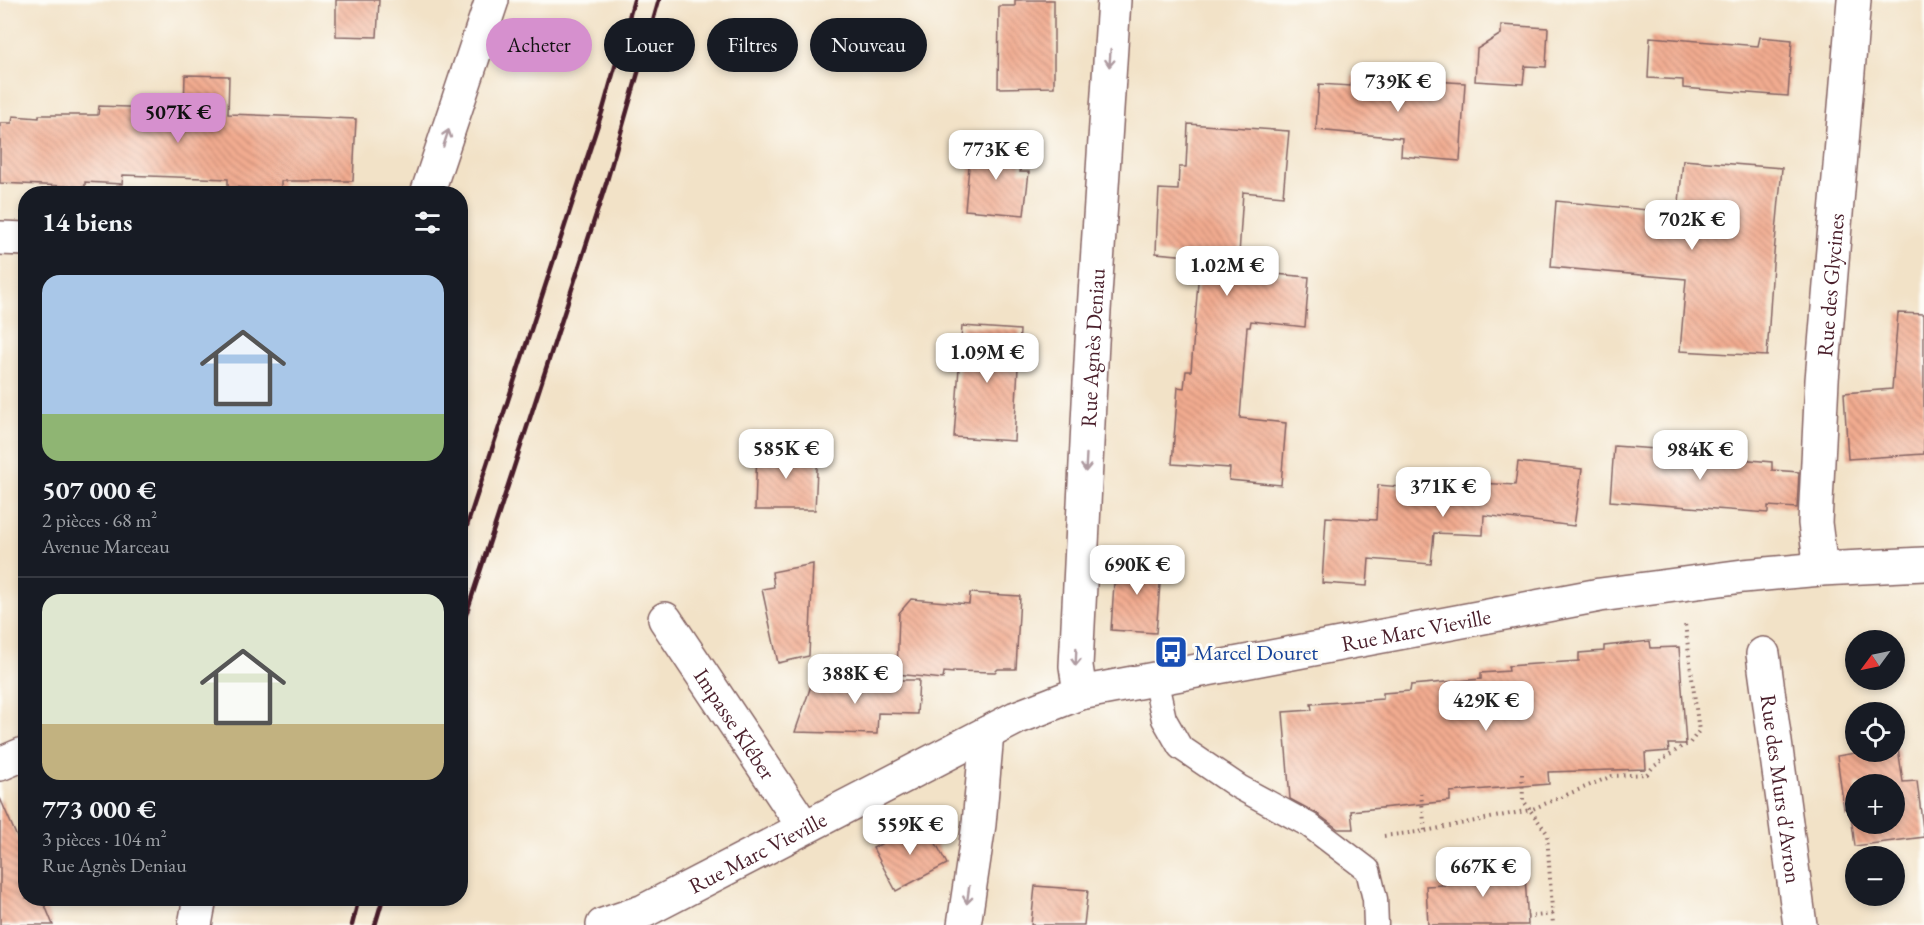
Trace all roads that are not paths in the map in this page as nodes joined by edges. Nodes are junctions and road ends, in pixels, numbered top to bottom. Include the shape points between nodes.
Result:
1 (492, 0) edge
2 (1114, 0) edge
3 (1854, 0) edge
4 (430, 186) edge
5 (0, 238) edge
6 (18, 239) edge
7 (1924, 564) edge
8 (1821, 569) junction
9 (665, 620) dead end
10 (1763, 654) dead end
11 (1155, 679) junction
12 (1080, 693) junction
13 (987, 733) junction
14 (18, 756) edge
15 (0, 764) edge
16 (804, 827) junction
17 (199, 906) edge
18 (195, 925) edge
19 (603, 925) edge
20 (964, 925) edge
21 (1376, 925) edge
22 (1800, 925) edge

4 -> 1 street
2 -> 12 street, Rue Agnès Deniau via 1076,666
3 - 8 street, Rue des Glycines via 1822,380 1815,523
5 - 6 street
7 - 8 street, Rue Marc Vieville
8 - 11 street, Rue Marc Vieville via 1600,595
9 - 16 street, Impasse Kléber
10 - 22 street, Rue des Murs d'Avron
11 - 12 street, Rue Marc Vieville
11 - 21 lane via 1164,719 1180,747 1239,788 1309,825 1368,870
12 - 13 street, Rue Marc Vieville
13 - 16 street, Rue Marc Vieville
13 -> 20 street
14 - 15 street
16 - 19 street, Rue Marc Vieville via 644,911
17 - 18 street

